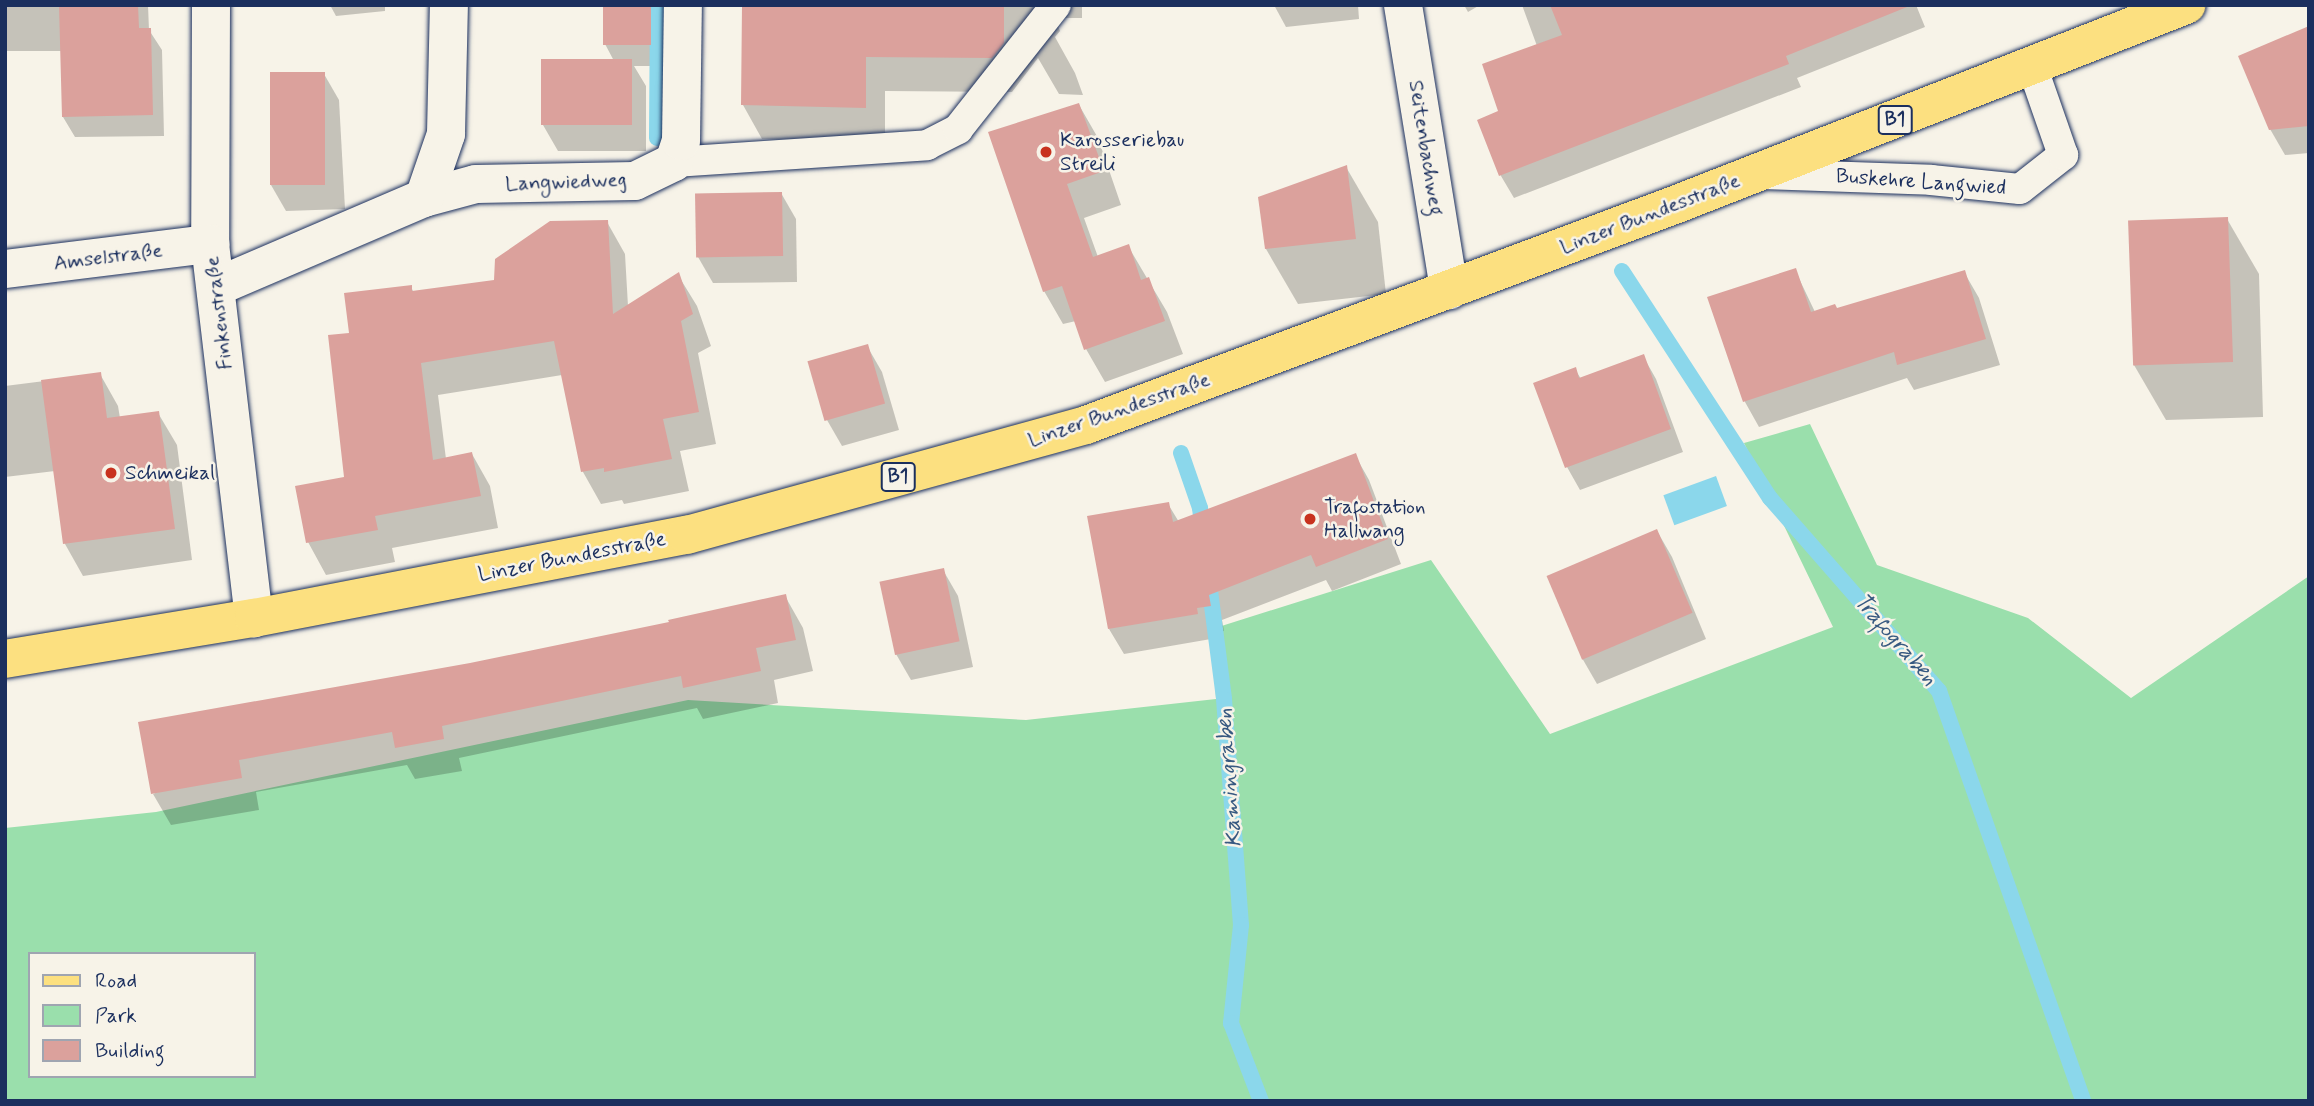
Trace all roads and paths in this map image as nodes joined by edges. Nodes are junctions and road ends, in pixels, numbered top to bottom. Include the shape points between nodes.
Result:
1 (211, 5) edge
2 (449, 5) edge
3 (682, 5) edge
4 (1056, 5) edge
5 (1403, 5) edge
6 (2186, 5) edge
7 (2032, 66) junction
8 (674, 162) junction
9 (1757, 173) junction
10 (424, 198) junction
11 (211, 244) junction
12 (5, 269) edge
13 (216, 286) junction
14 (1449, 290) junction
15 (254, 618) junction
16 (5, 659) edge

1 - 11 street, Finkenstraße
2 - 10 street via 446,134
3 - 8 street via 681,141
4 - 8 lane via 958,129 927,145
5 - 14 street, Seitenbachweg
6 - 7 main road, Linzer Bundesstraße / B1
7 - 9 main road, Linzer Bundesstraße / B1
7 - 9 lane, Buskehre Langwied via 2063,155 2020,189 1931,180
8 - 10 street, Langwiedweg via 635,181 476,184
9 - 14 main road, Linzer Bundesstraße / B1
10 - 13 street, Langwiedweg
11 - 12 street, Amselstraße
11 - 13 street, Finkenstraße
13 - 15 street, Finkenstraße
14 - 15 main road, Linzer Bundesstraße / B1 via 1086,425 860,488 687,535
15 - 16 main road, Linzer Bundesstraße / B1

